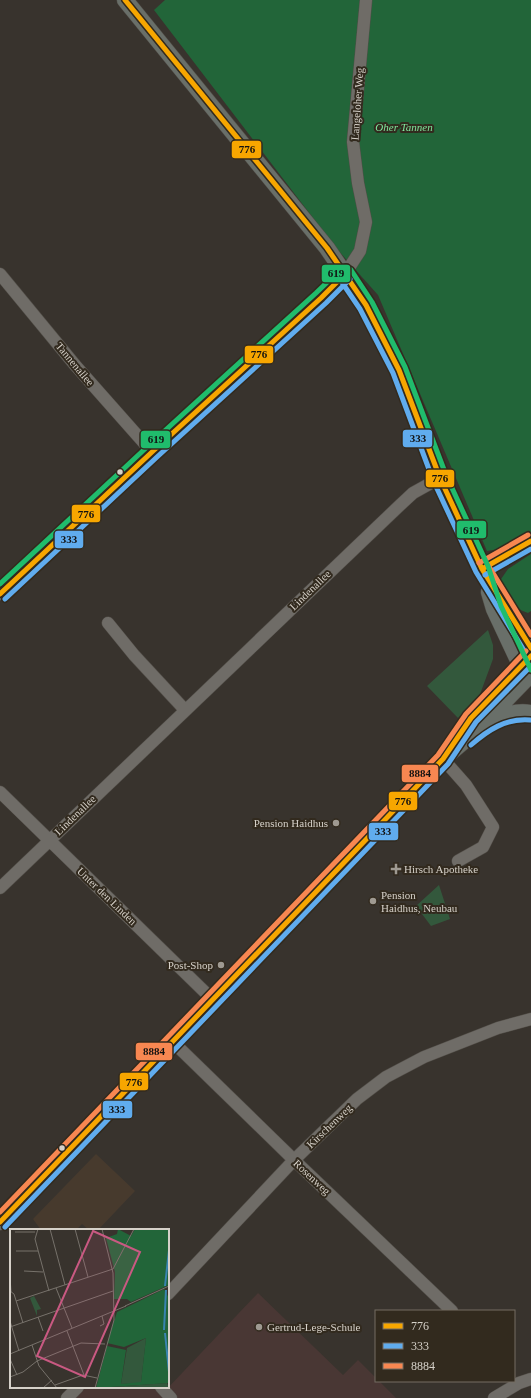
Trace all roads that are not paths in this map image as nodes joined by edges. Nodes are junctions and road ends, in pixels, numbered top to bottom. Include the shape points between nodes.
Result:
1 (125, 0) edge
2 (366, 0) edge
3 (0, 274) edge
4 (345, 274) junction
5 (152, 452) junction
6 (440, 478) junction
7 (482, 569) junction
8 (0, 594) edge
9 (511, 617) junction
10 (108, 623) dead end
11 (531, 625) edge
12 (531, 648) edge
13 (528, 672) edge
14 (185, 710) junction
15 (531, 713) edge
16 (476, 731) junction
17 (443, 759) junction
18 (0, 792) edge
19 (49, 839) junction
20 (458, 861) dead end
21 (0, 888) edge
22 (213, 1000) junction
23 (531, 1019) edge
24 (173, 1042) junction
25 (294, 1160) junction
26 (0, 1222) edge
27 (169, 1293) edge
28 (451, 1310) edge
29 (516, 1378) edge
30 (531, 1379) edge
31 (512, 1382) edge
32 (77, 1388) edge
33 (162, 1388) edge
34 (67, 1398) edge
35 (171, 1398) edge
36 (494, 1398) edge

1 - 4 main road via 327,248
2 - 4 street, Langeloher Weg via 354,142 358,183 366,222 360,251
3 - 5 street, Tannenallee via 75,365
4 - 5 street, Langeloher Weg
4 - 6 main road via 366,305 399,370
5 - 8 street, Langeloher Weg
6 - 7 main road
6 - 14 street, Lindenallee via 413,493
7 - 9 main road
7 - 13 main road via 494,609
9 - 11 main road
9 - 12 main road
10 - 14 street
13 - 16 main road
13 - 17 main road via 471,718
14 - 19 street, Lindenallee
15 - 16 main road via 508,714
16 - 17 main road
17 - 20 street via 466,785 493,827 482,847
17 - 22 main road
18 - 19 street, Unter den Linden
19 - 21 street, Lindenallee
19 - 22 street, Unter den Linden
22 - 24 main road
23 - 25 street, Kirschenweg via 458,1043 386,1077 357,1099
24 - 25 street, Rosenweg
24 - 26 main road
25 - 27 street, Kirschenweg
25 - 28 street, Rosenweg
29 - 30 street
31 - 36 street
32 - 34 street
33 - 35 street

